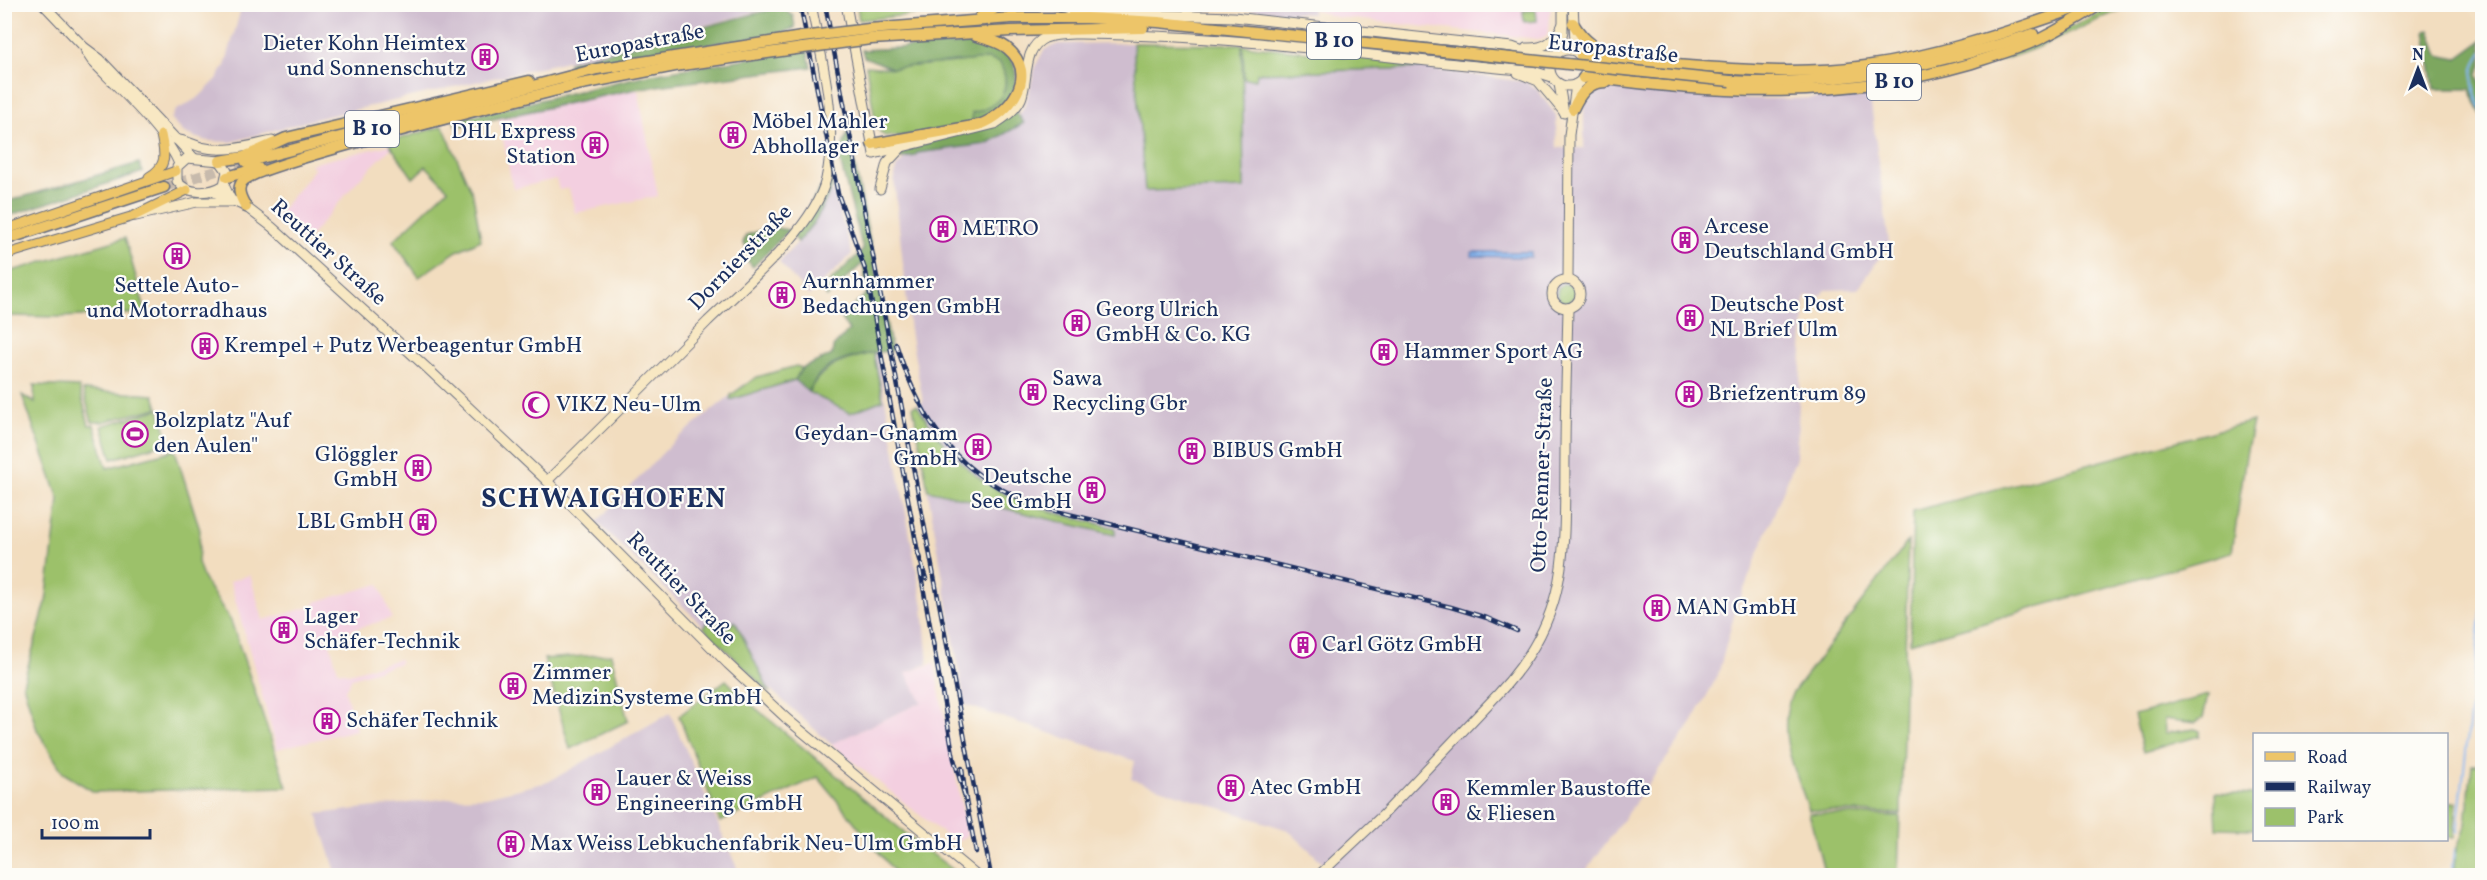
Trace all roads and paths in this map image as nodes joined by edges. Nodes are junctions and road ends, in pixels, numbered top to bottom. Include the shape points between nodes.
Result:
1 (43, 4) edge
2 (811, 4) edge
3 (846, 4) edge
4 (1003, 4) edge
5 (1051, 4) edge
6 (1563, 4) edge
7 (1573, 4) edge
8 (2102, 4) edge
9 (2076, 11) edge
10 (1098, 13) junction
11 (1041, 16) junction
12 (974, 20) junction
13 (1568, 24) junction
14 (1030, 30) junction
15 (1221, 30) junction
16 (964, 33) junction
17 (870, 34) junction
18 (1096, 34) junction
19 (802, 43) junction
20 (84, 47) junction
21 (1512, 47) junction
22 (1557, 54) junction
23 (1579, 55) junction
24 (1625, 61) junction
25 (597, 69) junction
26 (1510, 69) junction
27 (1552, 77) junction
28 (1579, 81) junction
29 (1627, 82) junction
30 (1559, 84) junction
31 (573, 86) junction
32 (498, 97) junction
33 (1568, 111) junction
34 (161, 135) junction
35 (286, 138) junction
36 (174, 139) junction
37 (904, 145) junction
38 (873, 149) junction
39 (194, 158) junction
40 (220, 161) junction
41 (246, 162) tunnel mouth
42 (279, 165) junction
43 (177, 167) junction
44 (225, 181) junction
45 (140, 183) junction
46 (164, 187) tunnel mouth
47 (880, 189) dead end
48 (187, 190) junction
49 (213, 191) junction
50 (232, 202) junction
51 (246, 207) junction
52 (134, 216) junction
53 (4, 230) edge
54 (4, 242) edge
55 (4, 255) edge
56 (1568, 280) junction
57 (1568, 308) junction
58 (547, 481) junction
59 (977, 876) edge
60 (1318, 876) edge

1 - 20 street
2 - 58 street, Dornierstraße via 831,124 830,158 816,204 770,260
3 - 38 street
4 - 12 highway
5 - 10 street, Europastraße
6 - 13 street
7 - 13 street
8 - 9 highway, B 10
9 - 15 highway, Europastraße / B 10, bridge via 2000,45 1945,60 1872,74 1786,81 1730,81
9 - 24 highway via 1907,59 1864,66 1762,72
9 - 29 highway, B 10 via 2041,38 1997,56 1900,81 1862,87 1752,91
10 - 11 highway, B 10
10 - 21 street, Europastraße / B 10 via 1234,17
11 - 12 highway, Europastraße / B 10
11 - 15 highway, Europastraße / B 10 via 1158,22
12 - 17 highway, Europastraße / B 10
13 - 21 street via 1542,48
13 - 22 street
13 - 23 street
13 - 24 highway via 1595,48
14 - 15 highway, Europastraße / B 10
14 - 16 highway, Europastraße / B 10
14 - 18 highway
16 - 17 highway, Europastraße / B 10
16 - 38 highway via 1009,50 1016,59 1020,81 1016,98 993,120
17 - 19 highway, Europastraße / B 10, bridge
18 - 26 street, Europastraße via 1202,38
18 - 37 street, Europastraße via 1054,36 1039,42 1029,57 1020,100 996,124
19 - 25 highway, Europastraße / B 10
19 - 31 highway, Europastraße / B 10
20 - 34 street via 92,61
20 - 36 street via 100,59
21 - 22 street, Europastraße / B 10 via 1531,54
22 - 23 street via 1569,50
22 - 27 street via 1550,65
23 - 24 highway
23 - 28 street via 1585,64
25 - 32 highway, Europastraße / B 10
25 - 35 highway via 520,83
26 - 27 street, Europastraße
26 - 33 street via 1538,81
27 - 30 street
28 - 29 highway, B 10 via 1591,77
28 - 30 street via 1569,86
28 - 33 street, Otto-Renner-Straße
29 - 33 highway, B 10 via 1592,85
30 - 33 street, Otto-Renner-Straße
31 - 32 highway, Europastraße / B 10
31 - 42 highway
32 - 41 highway, Europastraße / B 10
33 - 56 street, Otto-Renner-Straße
34 - 43 street via 175,155
34 - 45 main road via 164,164
35 - 36 street via 228,149 200,147
35 - 40 highway via 244,157
36 - 39 street
37 - 38 street, Europastraße
37 - 47 street via 887,163
39 - 40 street
39 - 43 street via 187,158
40 - 44 street
42 - 44 highway via 250,169
42 - 51 highway via 242,183 240,195
43 - 45 main road
43 - 48 street via 177,181
44 - 49 street
44 - 50 street
45 - 53 main road
46 - 54 highway
48 - 49 street, Reuttier Straße
48 - 52 main road
49 - 50 street, Reuttier Straße
50 - 51 street, Reuttier Straße
50 - 52 street via 197,202
51 - 58 street, Reuttier Straße
52 - 55 main road
56 - 57 street, Otto-Renner-Straße via 1577,284 1580,293 1577,303
56 - 57 street via 1559,282 1552,292 1558,305
57 - 60 street, Otto-Renner-Straße via 1564,554 1547,624 1514,678 1383,815
58 - 59 street, Reuttier Straße via 787,719

